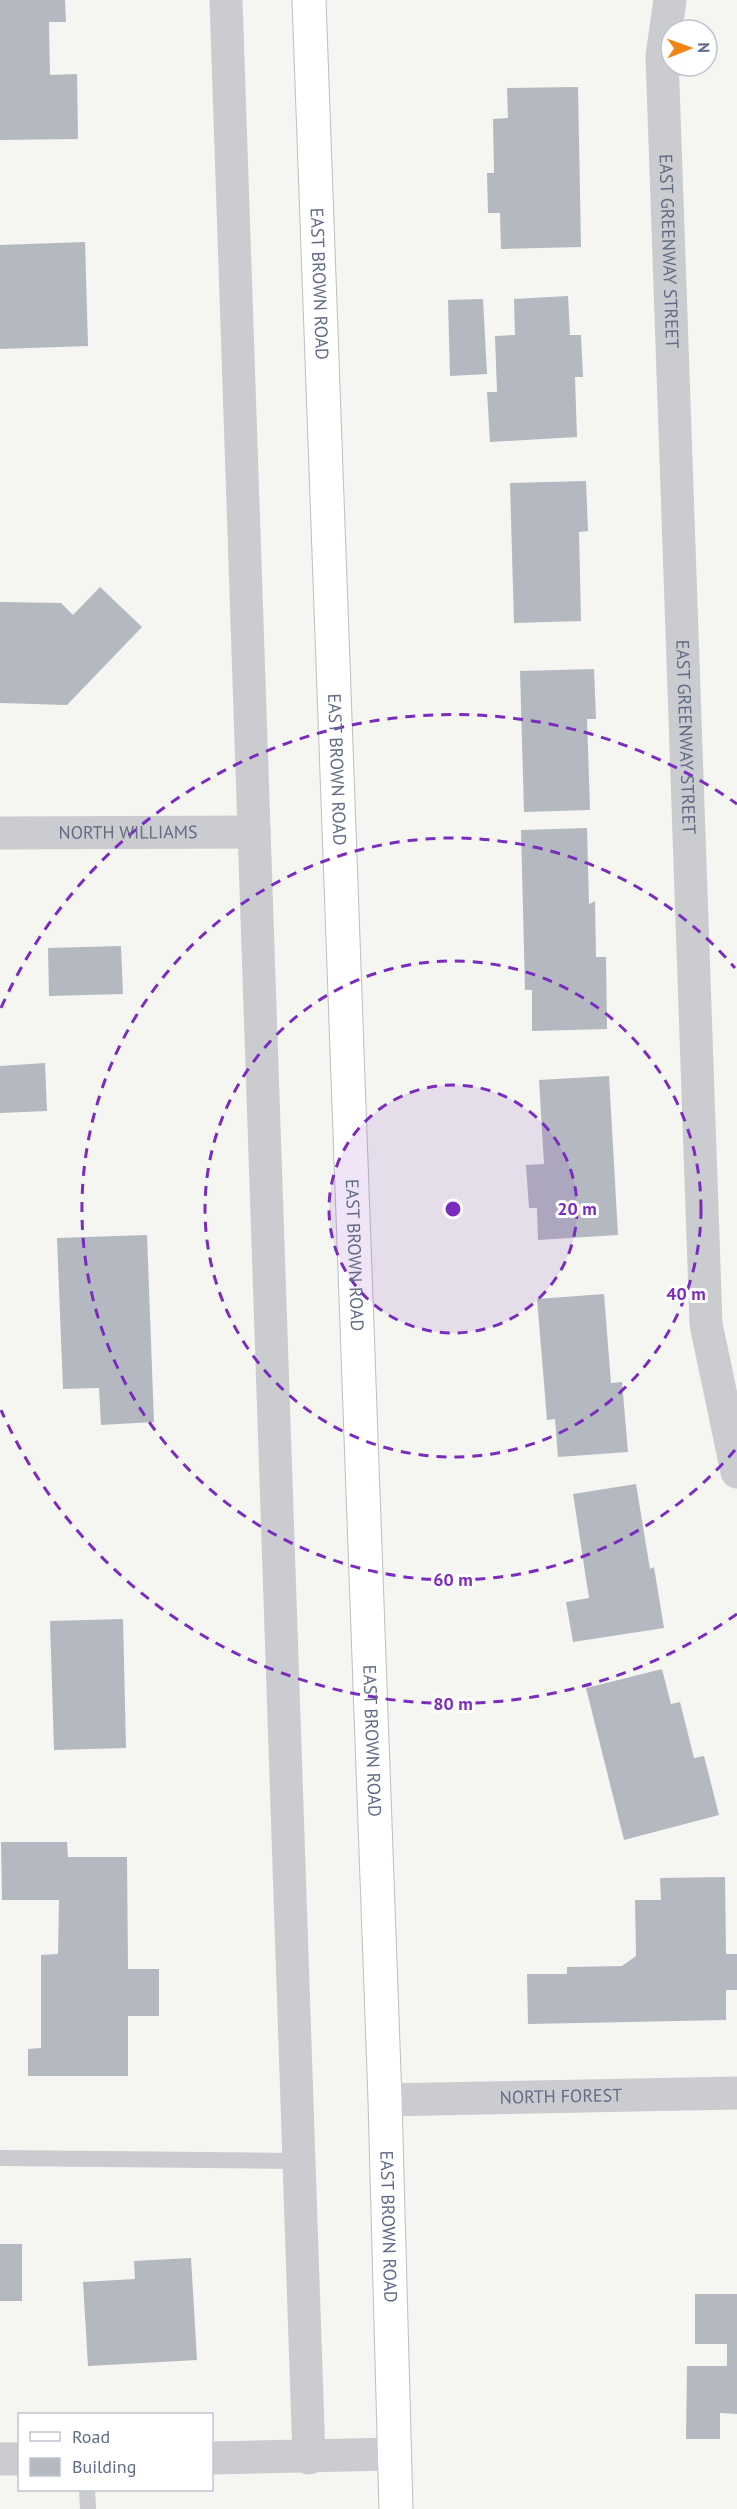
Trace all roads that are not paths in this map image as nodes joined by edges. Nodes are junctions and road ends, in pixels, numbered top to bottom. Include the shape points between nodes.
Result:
1 (226, 0) edge
2 (309, 0) edge
3 (670, 0) edge
4 (254, 832) junction
5 (0, 833) edge
6 (737, 1472) edge
7 (737, 2093) edge
8 (385, 2100) junction
9 (0, 2158) edge
10 (300, 2161) junction
11 (395, 2454) junction
12 (213, 2458) edge
13 (309, 2458) junction
14 (0, 2459) edge
15 (18, 2459) edge
16 (87, 2491) edge
17 (88, 2509) edge
18 (396, 2509) edge

1 - 4 street
2 - 8 main road, EAST BROWN ROAD
3 - 6 street, EAST GREENWAY STREET via 662,56 706,1324
4 - 5 street, NORTH WILLIAMS
4 - 10 street
7 - 8 street, NORTH FOREST
8 - 11 main road, EAST BROWN ROAD
9 - 10 lane
10 - 13 street
11 - 13 street
11 - 18 main road, EAST BROWN ROAD
12 - 13 street
14 - 15 street
16 - 17 lane

